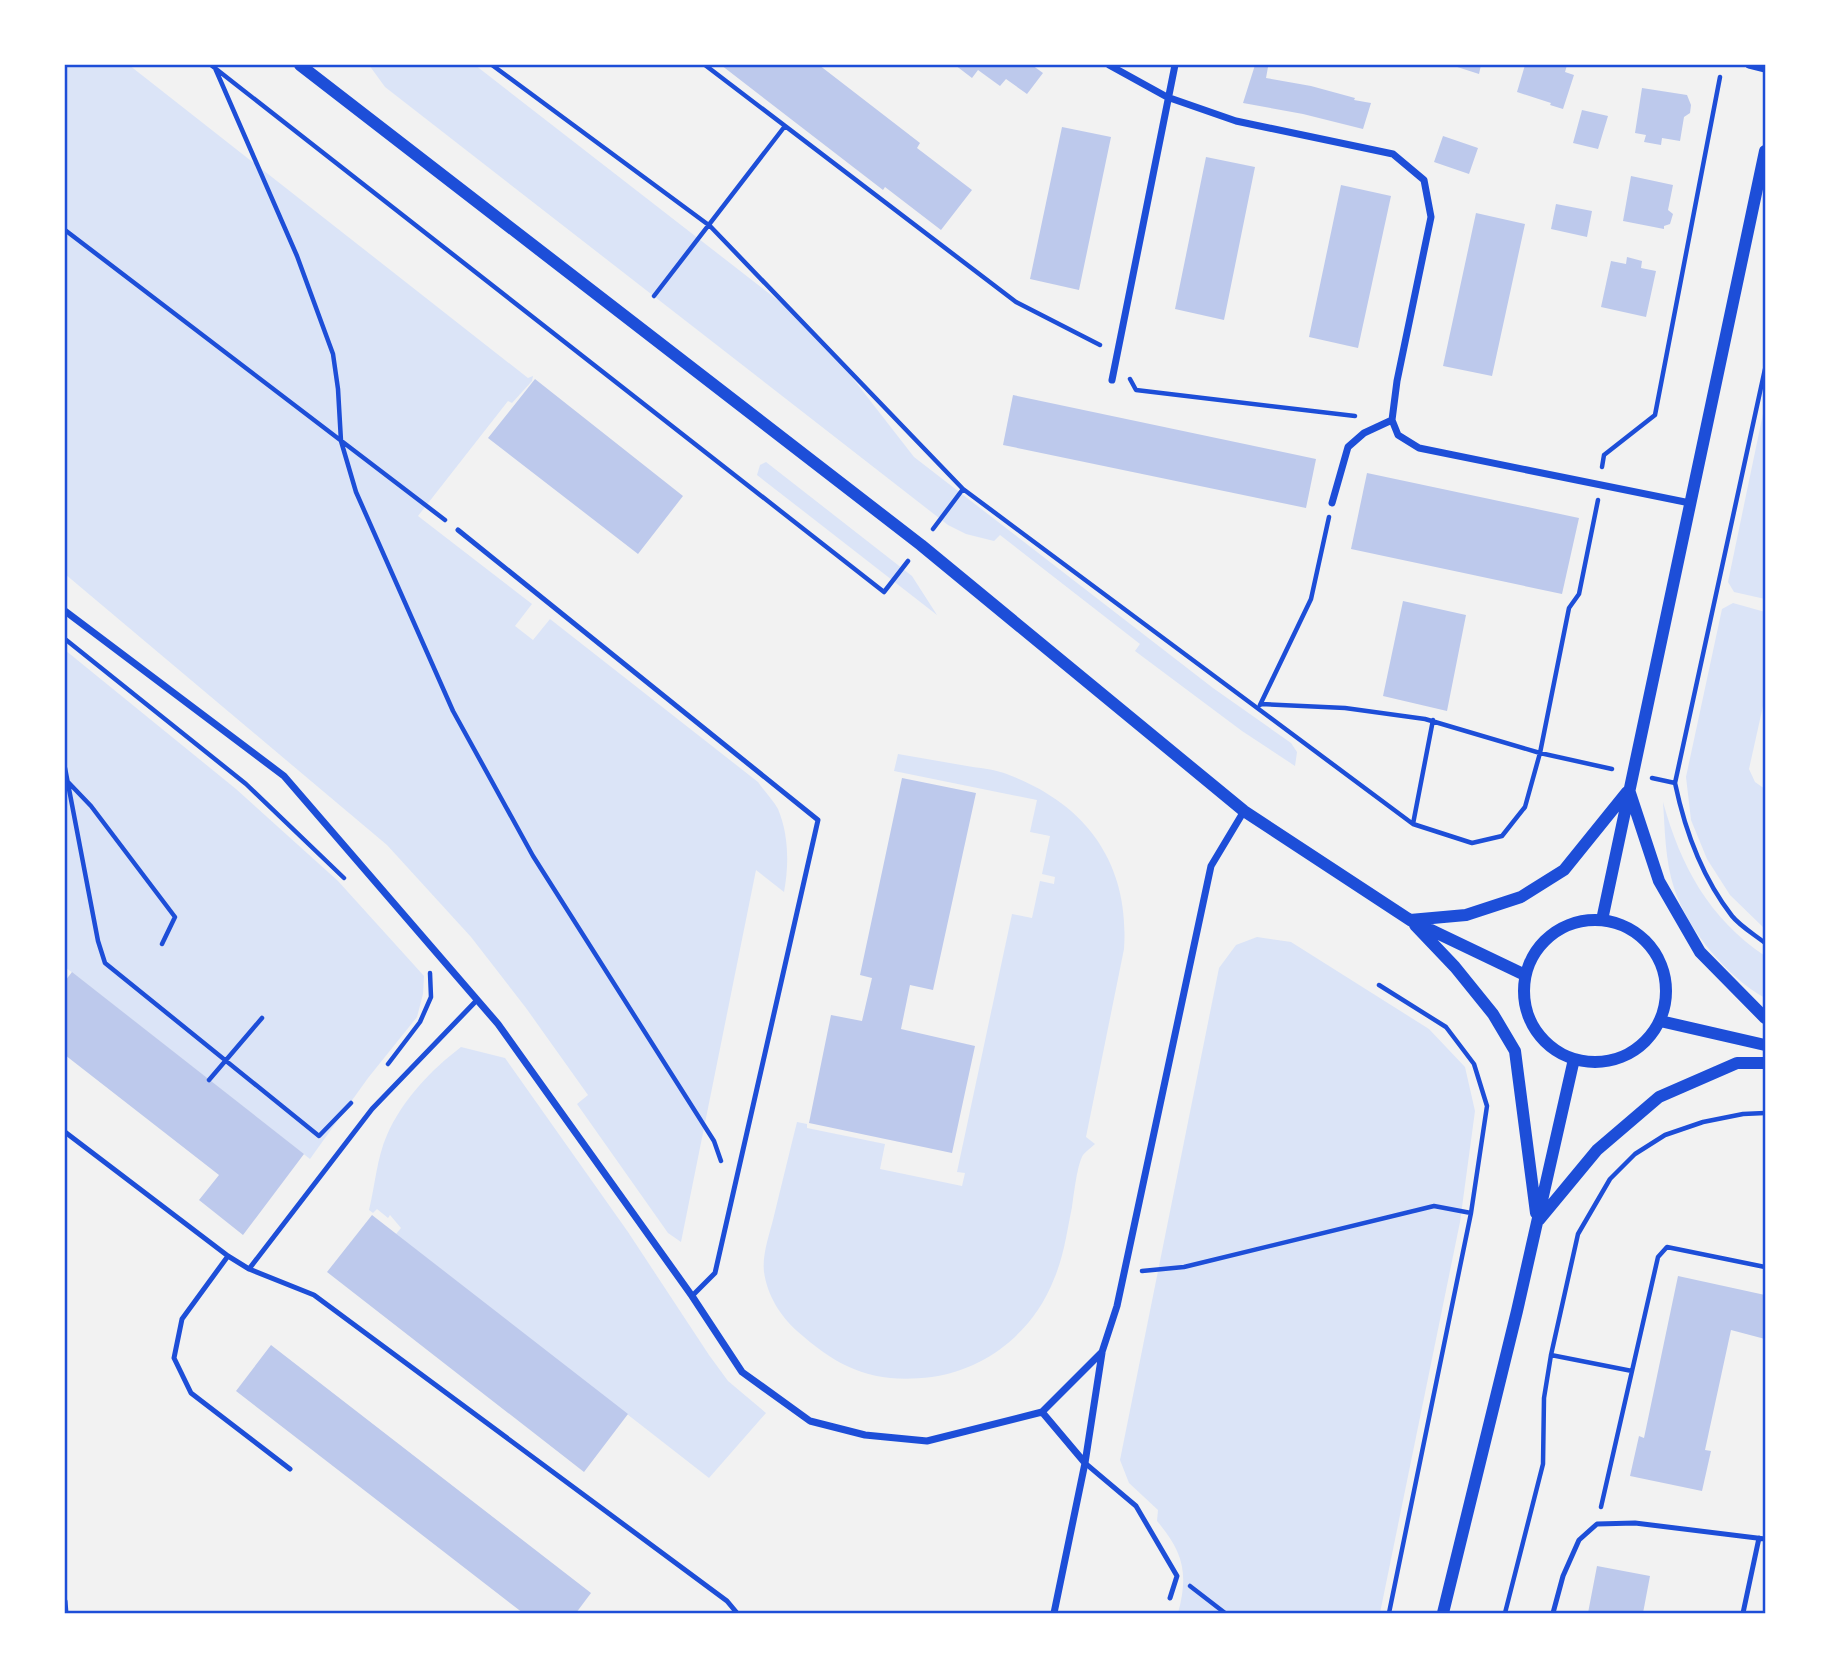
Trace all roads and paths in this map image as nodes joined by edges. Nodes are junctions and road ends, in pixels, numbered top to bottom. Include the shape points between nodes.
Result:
1 (300, 65) edge
2 (492, 65) edge
3 (705, 65) edge
4 (1109, 65) edge
5 (1175, 65) edge
6 (1749, 65) edge
7 (213, 66) edge
8 (1765, 69) edge
9 (1720, 76) dead end
10 (1167, 97) junction
11 (785, 126) junction
12 (1765, 151) edge
13 (710, 226) junction
14 (65, 230) edge
15 (654, 296) dead end
16 (1117, 354) junction
17 (1765, 369) edge
18 (1112, 380) dead end
19 (1392, 421) junction
20 (341, 441) junction
21 (1600, 487) junction
22 (1332, 503) joint
23 (1690, 503) junction
24 (458, 530) joint
25 (884, 592) dead end
26 (65, 611) edge
27 (65, 639) edge
28 (1260, 707) junction
29 (1433, 720) junction
30 (1539, 752) junction
31 (1587, 763) dead end
32 (65, 768) edge
33 (66, 780) edge
34 (1628, 790) junction
35 (1244, 811) junction
36 (1413, 824) junction
37 (353, 888) dead end
38 (1410, 920) junction
39 (1602, 920) junction
40 (1765, 943) edge
41 (162, 944) dead end
42 (421, 964) dead end
43 (1525, 975) junction
44 (1379, 985) dead end
45 (477, 1000) junction
46 (262, 1018) dead end
47 (1765, 1018) edge
48 (1660, 1021) junction
49 (1765, 1045) edge
50 (1574, 1059) junction
51 (225, 1060) junction
52 (1765, 1063) edge
53 (387, 1065) dead end
54 (209, 1080) dead end
55 (357, 1097) dead end
56 (1765, 1113) edge
57 (65, 1132) edge
58 (734, 1191) junction
59 (1471, 1213) junction
60 (1537, 1223) junction
61 (228, 1256) junction
62 (1765, 1267) edge
63 (249, 1269) junction
64 (1124, 1273) junction
65 (692, 1296) junction
66 (1102, 1352) junction
67 (1551, 1356) junction
68 (1632, 1371) junction
69 (1042, 1412) junction
70 (1085, 1463) junction
71 (290, 1469) dead end
72 (1597, 1524) junction
73 (1762, 1539) edge
74 (1177, 1576) junction
75 (1170, 1598) dead end
76 (65, 1601) edge
77 (66, 1613) edge
78 (737, 1613) edge
79 (1054, 1613) edge
80 (1225, 1613) edge
81 (1389, 1613) edge
82 (1443, 1613) edge
83 (1504, 1613) edge
84 (1553, 1613) edge
85 (1743, 1613) edge

1 - 35 street via 921,545
2 - 13 path
3 - 11 path
4 - 10 street
5 - 10 street
6 - 8 street
7 - 20 path via 297,256 332,354
7 - 25 path
9 - 21 path via 1655,415 1604,455
10 - 16 street
10 - 19 street via 1236,121 1393,154 1424,180 1432,217
11 - 13 path
11 - 16 path via 1016,302
12 - 23 street
13 - 15 path
13 - 28 path via 962,489
14 - 20 path
16 - 18 street
16 - 19 path via 1136,390
17 - 40 path via 1675,783 1682,819 1699,863 1733,918
19 - 21 street via 1398,435 1419,448
19 - 22 street via 1364,433 1348,447
20 - 24 path
20 - 58 path via 356,492 453,710 533,856 713,1141
21 - 23 street
21 - 30 path via 1579,594 1569,608
22 - 28 path via 1311,599
23 - 34 street
24 - 58 lane via 818,820
26 - 45 street via 284,776
27 - 37 path via 246,784
28 - 29 path via 1345,708
28 - 36 path
29 - 30 path
29 - 36 path
30 - 31 path
30 - 36 path via 1525,807 1502,836 1472,844
32 - 33 path
33 - 41 path via 175,917
33 - 51 path via 105,963
34 - 38 street via 1564,870 1521,897 1466,915
34 - 39 street
34 - 47 street via 1659,881 1700,952
35 - 38 street
35 - 64 street via 1211,866
38 - 43 street
38 - 60 street via 1493,1014 1515,1051
39 - 43 street via 1562,928 1539,948
39 - 48 street via 1643,938 1657,956 1665,977
42 - 53 path via 430,974 430,997 419,1022
43 - 50 street via 1528,1017 1539,1036
44 - 59 path via 1446,1027 1474,1064 1487,1106
45 - 63 lane via 372,1109
45 - 65 street
46 - 51 path
48 - 49 street
48 - 50 street via 1633,1052 1615,1060
50 - 60 street
51 - 54 path
51 - 55 path via 319,1136
52 - 60 street via 1737,1063 1659,1097 1597,1150
56 - 67 path via 1703,1122 1665,1135 1635,1154 1610,1179 1578,1234
57 - 61 lane
58 - 65 lane via 715,1273
59 - 64 path via 1434,1206 1184,1266
59 - 81 path
60 - 82 street
61 - 63 lane
61 - 71 lane via 182,1319 174,1358 191,1393
62 - 68 path via 1667,1247 1658,1257
63 - 78 lane via 314,1295 727,1601
64 - 66 street
65 - 69 street via 742,1372 810,1421 864,1435 927,1441
66 - 69 street
66 - 70 street
67 - 68 path
67 - 83 path via 1544,1398 1543,1464
68 - 72 path
69 - 70 street
70 - 74 lane via 1136,1506
70 - 79 street
72 - 73 lane via 1635,1522
72 - 84 lane via 1579,1540
73 - 85 lane
74 - 75 lane
74 - 80 path
76 - 77 lane

